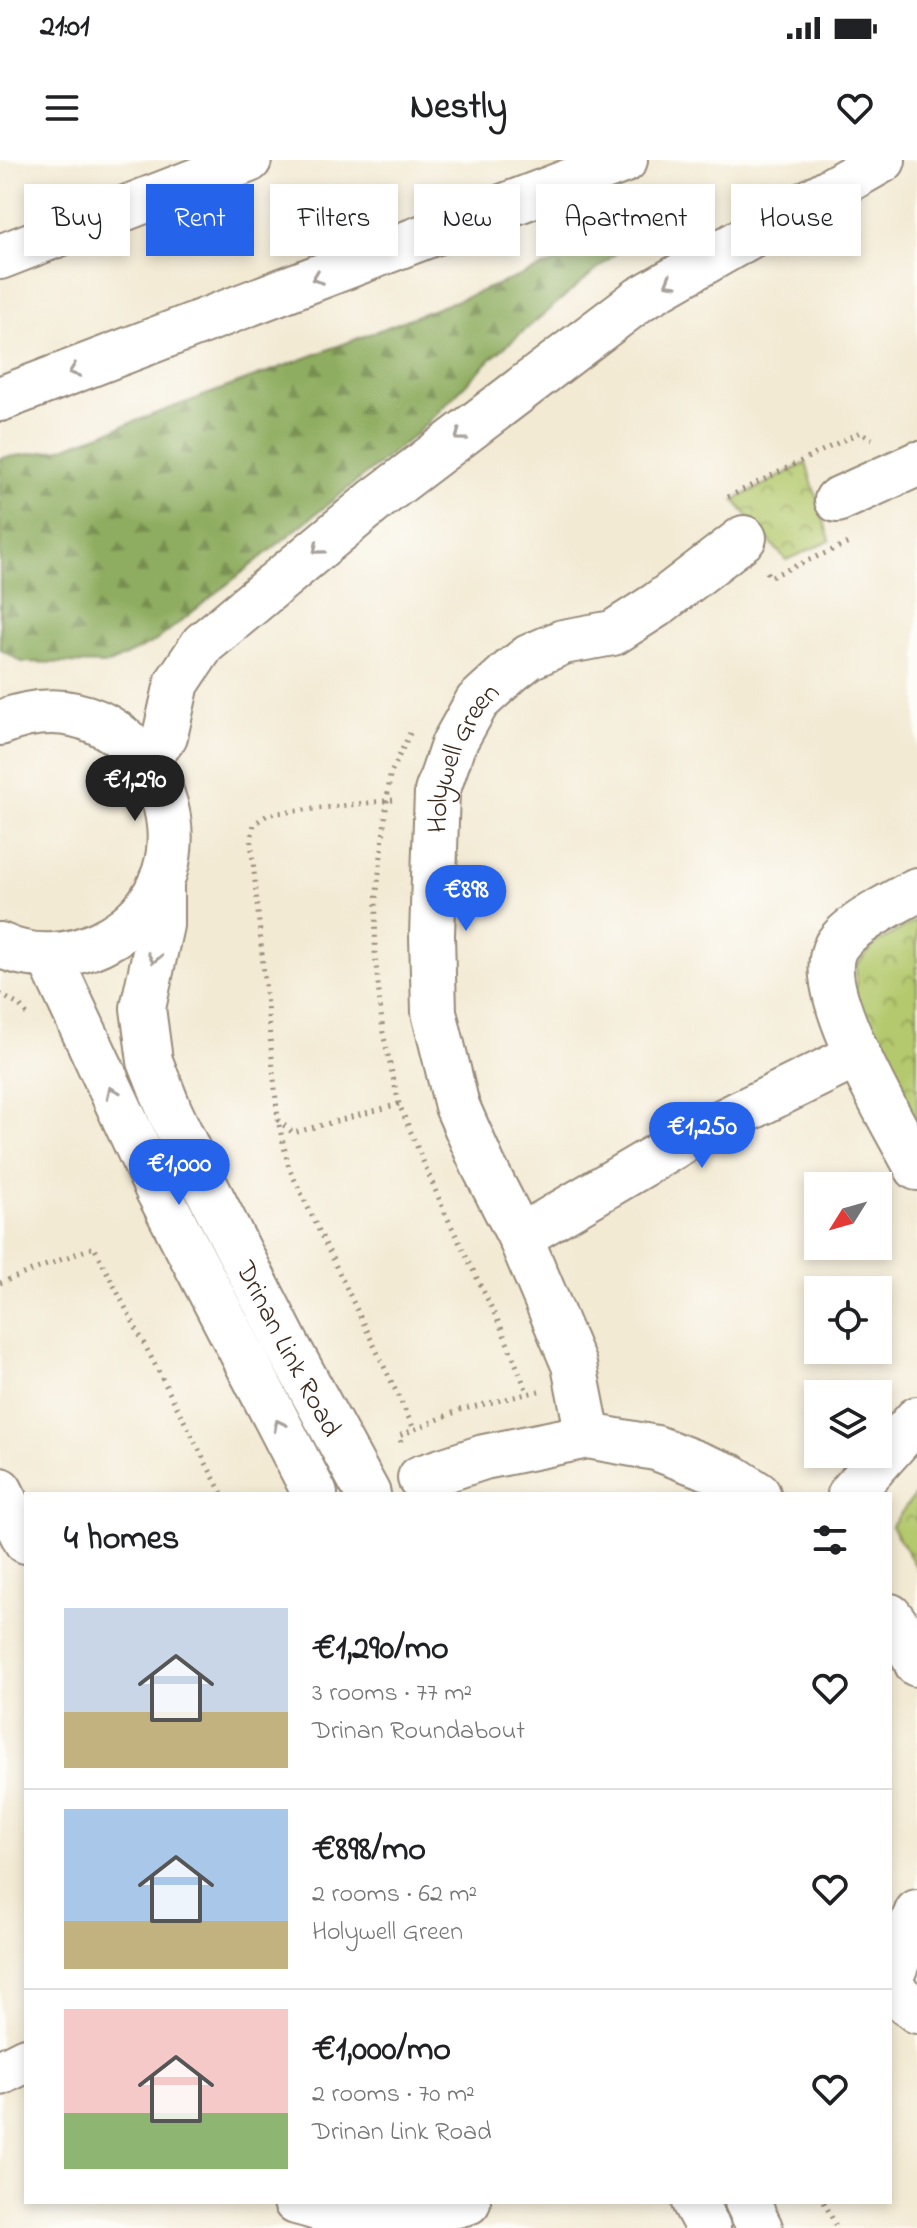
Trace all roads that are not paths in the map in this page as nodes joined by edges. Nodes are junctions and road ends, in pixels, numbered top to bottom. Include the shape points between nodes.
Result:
1 (249, 160) edge
2 (625, 160) edge
3 (883, 160) edge
4 (0, 257) edge
5 (0, 399) edge
6 (900, 454) edge
7 (837, 500) road end
8 (744, 538) road end
9 (0, 723) edge
10 (146, 761) junction
11 (161, 881) junction
12 (917, 890) edge
13 (0, 945) edge
14 (49, 956) junction
15 (858, 1055) junction
16 (917, 1168) edge
17 (520, 1237) junction
18 (917, 1419) edge
19 (588, 1436) junction
20 (420, 1478) dead end
21 (0, 1490) edge
22 (314, 1492) edge
23 (367, 1492) edge
24 (755, 1492) edge
25 (852, 1492) edge
26 (24, 1537) edge
27 (892, 1619) edge
28 (917, 1664) edge
29 (917, 1912) edge
30 (892, 1975) edge
31 (892, 1990) edge
32 (917, 2011) edge
33 (24, 2061) edge
34 (0, 2073) edge
35 (304, 2204) edge
36 (461, 2204) edge
37 (695, 2204) edge
38 (748, 2204) edge
39 (382, 2222) edge
40 (708, 2228) edge
41 (760, 2228) edge

1 - 4 main road
2 -> 5 main road
3 -> 10 main road via 640,299 377,499 203,644 177,683 165,736
6 - 7 main road
8 - 17 main road, Holywell Green via 613,633 563,642 511,671 477,702 453,745 437,792 434,1012 457,1106
9 - 10 main road via 44,712 74,714 126,740
10 - 11 main road via 167,806 170,832
11 - 14 main road via 143,911 116,935 84,951
11 -> 23 main road, Drinan Link Road via 161,925 143,1008 150,1061 195,1165
12 - 15 main road via 861,922 836,947 831,976
13 - 14 main road
22 -> 14 main road, Drinan Link Road via 158,1191
15 - 16 main road
15 - 17 main road via 683,1141
17 - 19 main road, Holywell Green via 574,1365
18 - 25 main road
19 - 20 main road via 484,1457
19 - 24 main road via 656,1448 732,1477
21 - 26 main road
27 - 28 main road
29 - 30 main road
31 - 32 main road
33 - 34 main road
35 - 39 main road
36 - 39 main road
37 - 40 main road
38 - 41 main road

